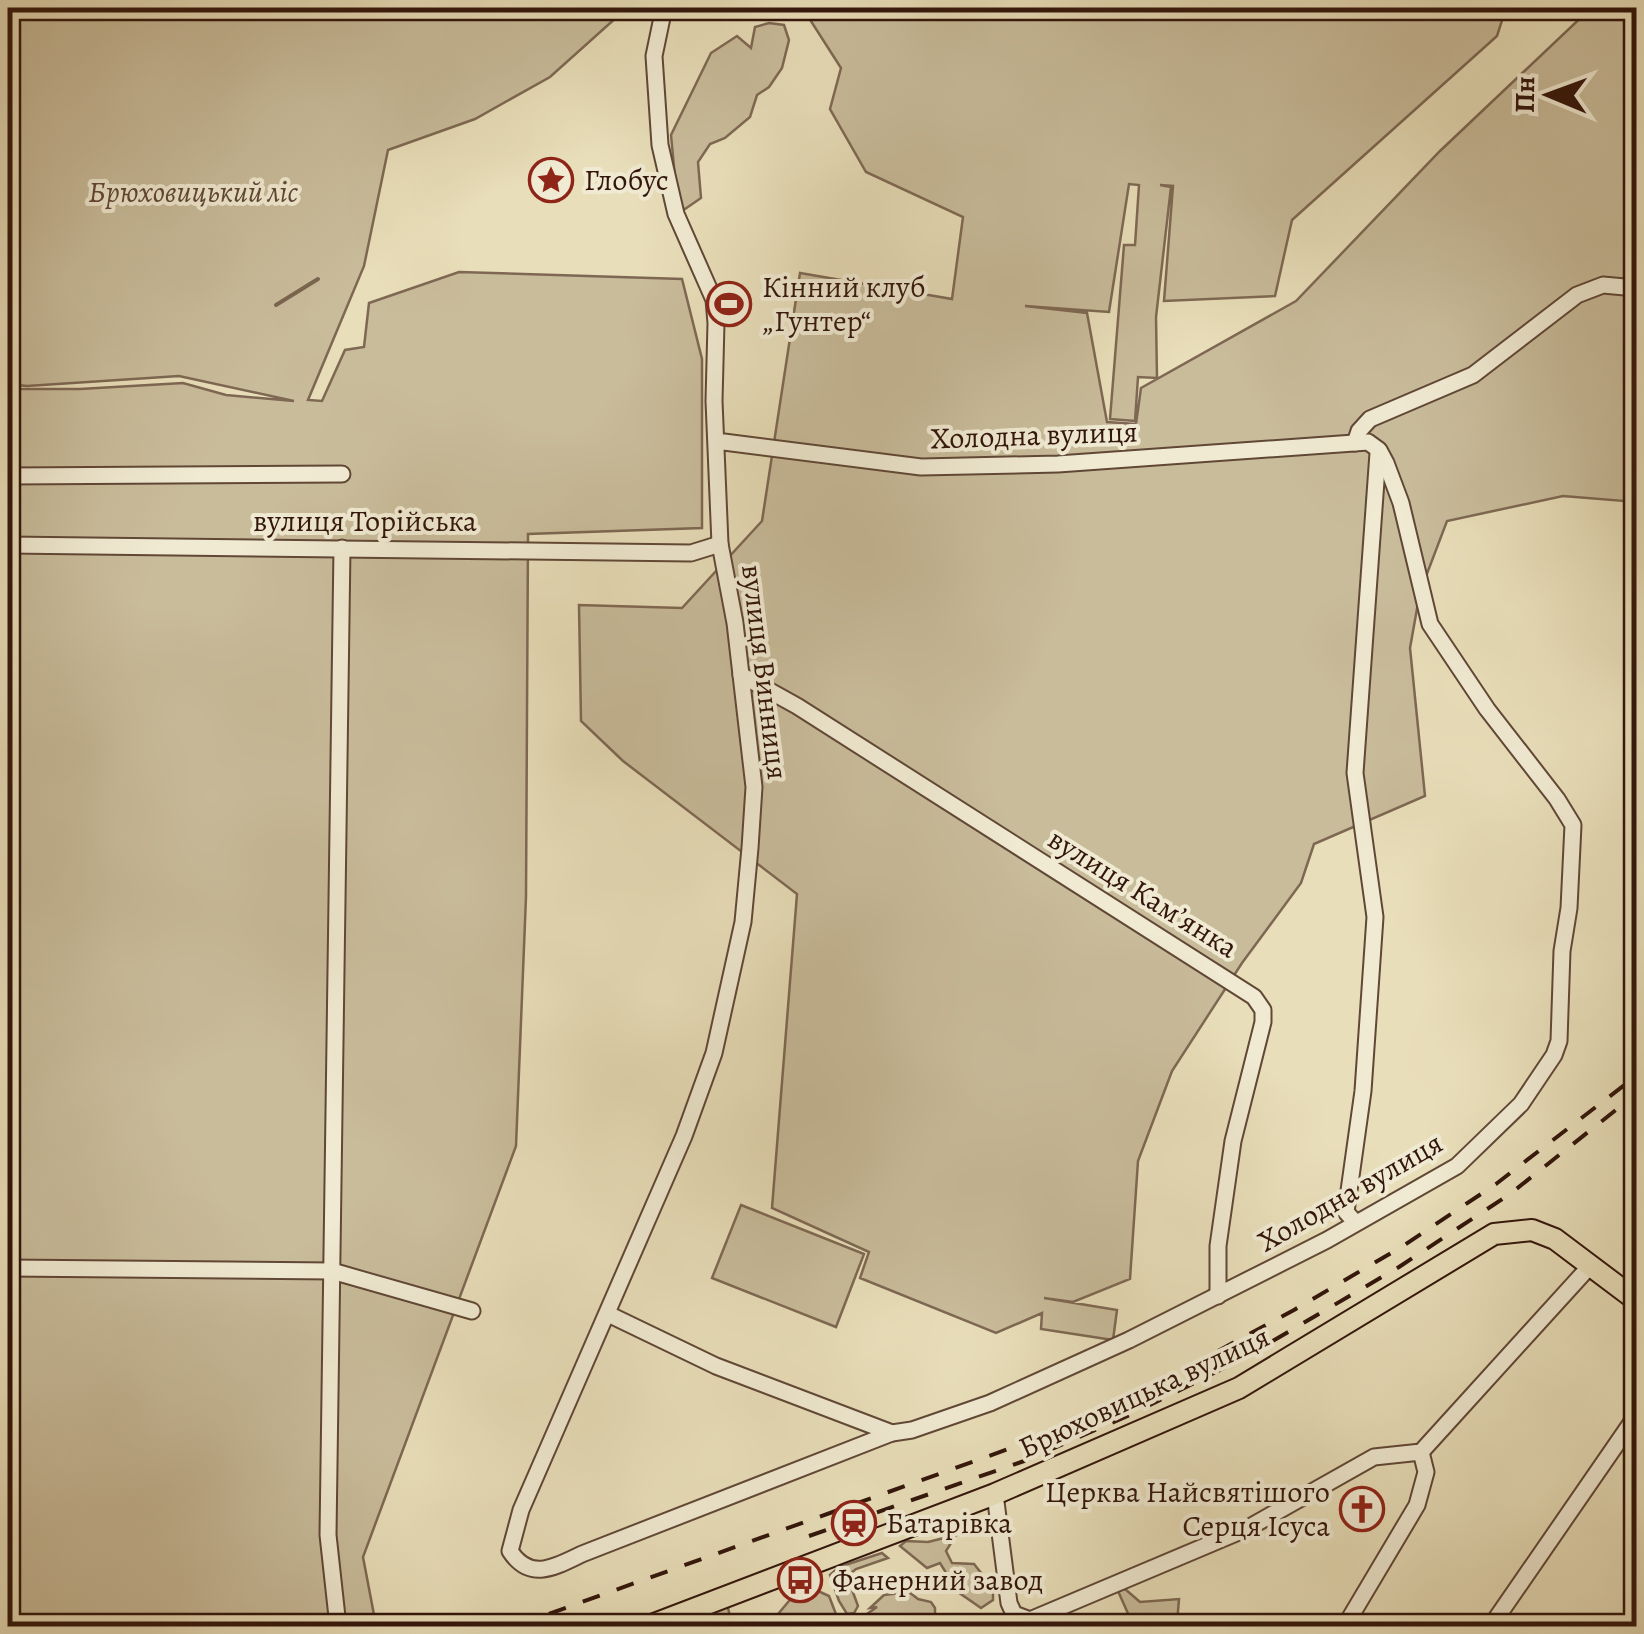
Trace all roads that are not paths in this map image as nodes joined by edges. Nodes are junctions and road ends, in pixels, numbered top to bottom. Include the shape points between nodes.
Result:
1 (664, 8) edge
2 (1636, 288) edge
3 (716, 441) junction
4 (1355, 444) junction
5 (1379, 450) junction
6 (342, 474) dead end
7 (8, 476) edge
8 (720, 544) junction
9 (8, 546) edge
10 (342, 548) junction
11 (741, 675) junction
12 (1355, 1222) junction
13 (1590, 1266) junction
14 (8, 1268) edge
15 (332, 1271) junction
16 (1218, 1296) junction
17 (1636, 1300) edge
18 (472, 1310) dead end
19 (608, 1314) junction
20 (1636, 1416) edge
21 (892, 1433) junction
22 (1422, 1452) junction
23 (995, 1494) junction
24 (510, 1551) joint
25 (1636, 1616) edge
26 (1350, 1625) edge
27 (338, 1626) edge
28 (649, 1626) edge
29 (1492, 1626) edge
30 (1630, 1626) edge

1 - 3 street, вулиця Винниця via 654,56 656,115 676,214 714,300
2 - 4 street via 1603,286 1577,296 1473,375 1370,419
3 - 4 street, Холодна вулиця via 921,467
3 - 8 street, вулиця Винниця
4 - 5 street, Холодна вулиця via 1368,442
5 - 12 street via 1356,772 1375,917 1363,1091 1346,1212
5 - 12 street, Холодна вулиця via 1402,503 1430,624 1573,825 1554,1055 1521,1104 1457,1166
6 - 7 street
8 - 10 street, вулиця Торійська via 691,553
8 - 11 street, вулиця Винниця
9 - 10 street, вулиця Торійська
10 - 15 street
11 - 16 street, вулиця Камʼянка via 1254,996 1263,1022 1232,1141
11 - 19 street, вулиця Винниця via 754,787 743,922 730,989 684,1136
12 - 16 street, Холодна вулиця
13 - 17 main road, Брюховицька вулиця
13 - 22 street
13 - 23 main road, Брюховицька вулиця via 1532,1230 1494,1234 1239,1388
14 - 15 street
15 - 18 street
15 - 27 street via 328,1535
16 - 21 street, Холодна вулиця via 990,1402
19 - 21 street via 716,1366
19 - 24 street, вулиця Винниця via 521,1510
20 - 29 street
21 - 24 street, Холодна вулиця via 550,1570 532,1570
22 - 23 street via 1374,1457 1248,1528 1030,1620 1014,1614 1009,1603
22 - 26 street via 1426,1472 1417,1505
23 - 28 main road, Брюховицька вулиця
25 - 30 main road

